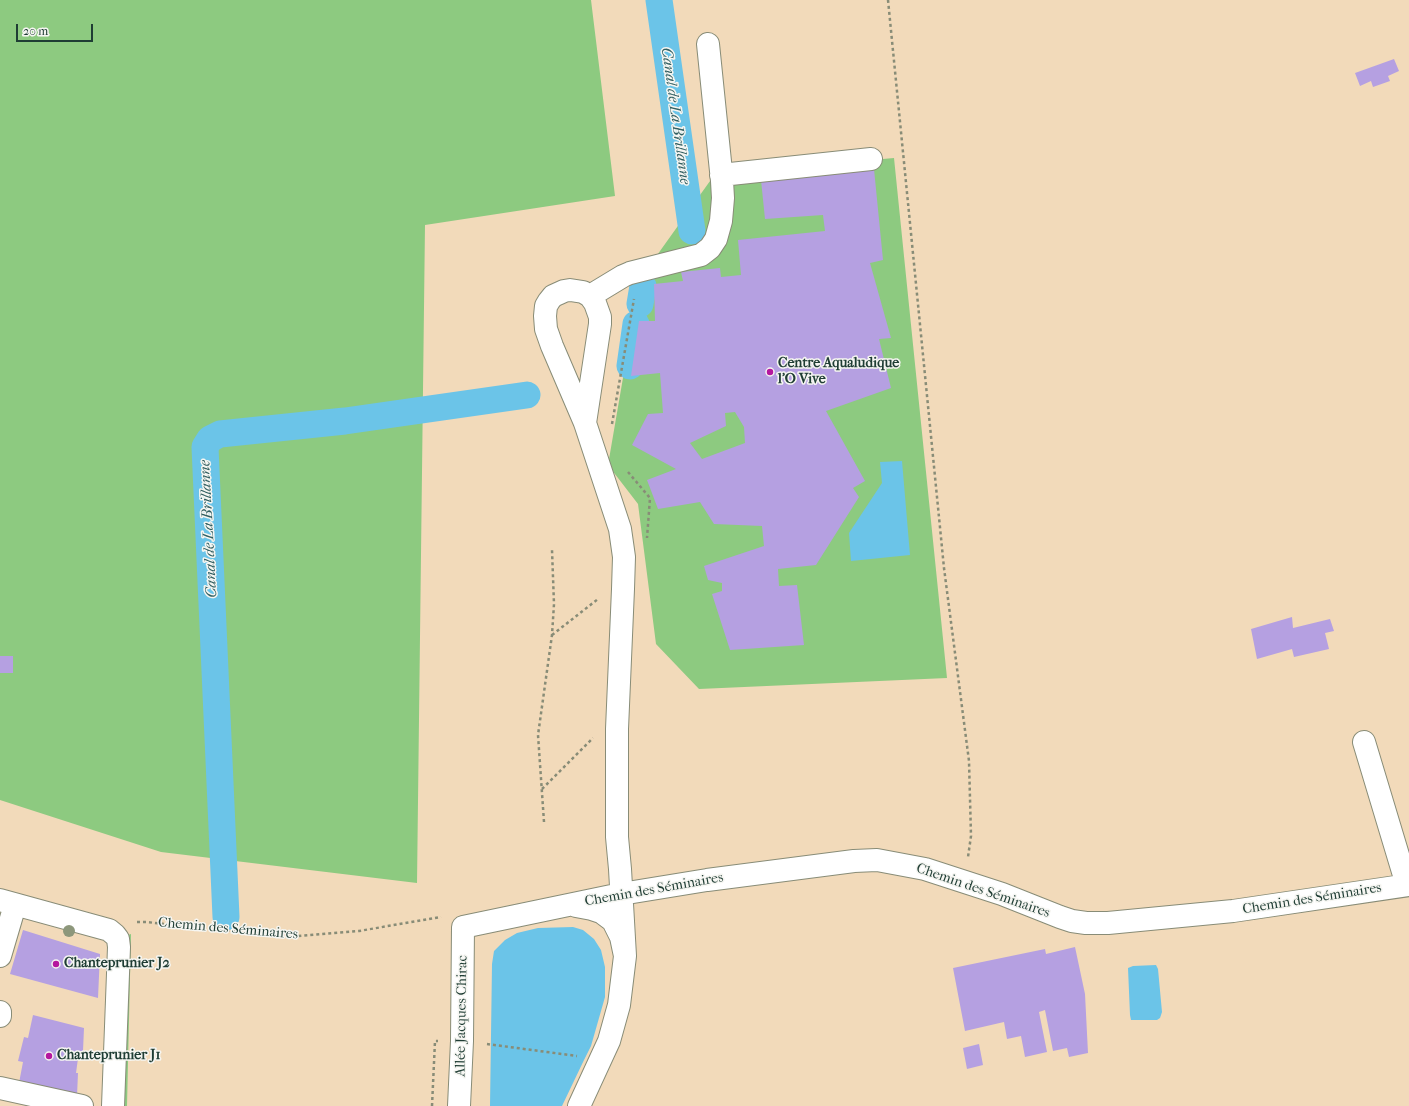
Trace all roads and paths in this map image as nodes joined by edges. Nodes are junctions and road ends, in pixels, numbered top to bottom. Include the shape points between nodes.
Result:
1 (888, 0) edge
2 (708, 44) dead end
3 (871, 159) dead end
4 (721, 175) junction
5 (635, 294) dead end
6 (590, 296) junction
7 (585, 423) junction
8 (612, 428) dead end
9 (625, 468) dead end
10 (650, 498) dead end
11 (552, 550) dead end
12 (617, 729) junction
13 (1364, 742) dead end
14 (542, 789) junction
15 (544, 822) dead end
16 (961, 880) junction
17 (1408, 885) edge
18 (621, 894) junction
19 (8, 902) edge
20 (564, 906) junction
21 (443, 917) dead end
22 (463, 927) joint
23 (116, 935) junction
24 (0, 956) edge
25 (625, 956) junction
26 (0, 1012) edge
27 (0, 1016) edge
28 (462, 1041) junction
29 (598, 1066) junction
30 (0, 1088) edge
31 (82, 1106) edge
32 (113, 1106) edge
33 (432, 1106) edge
34 (459, 1106) edge
35 (580, 1106) edge

1 - 16 path via 944,568 969,761 971,836 968,859
2 - 4 street
3 - 4 street
4 - 6 street via 721,221 716,239 706,252 622,276
5 - 8 path
6 - 7 street via 598,310 600,324
6 - 7 street via 576,290 557,294 548,301 544,316 552,346
7 - 12 street via 620,529 624,557
9 - 10 path
11 - 14 path via 552,634 538,736
12 - 14 path via 601,729
12 - 18 street via 617,837
13 - 17 street
14 - 15 path
16 - 17 street, Chemin des Séminaires via 1072,921 1108,923 1233,911
16 - 18 street, Chemin des Séminaires via 925,869 877,860 707,880
18 - 20 street, Chemin des Séminaires
18 - 25 street
19 - 23 street via 109,930
19 - 24 street
20 - 22 street, Chemin des Séminaires
20 - 25 street via 592,909 610,918 619,931
21 - 23 path, Chemin des Séminaires via 359,931 298,936 129,922
22 - 28 street, Allée Jacques Chirac
23 - 32 street via 119,947
25 - 29 street via 619,1005 610,1041
26 - 27 street
28 - 29 path via 575,1055
28 - 33 path via 435,1041
28 - 34 street, Allée Jacques Chirac
29 - 35 street
30 - 31 street

